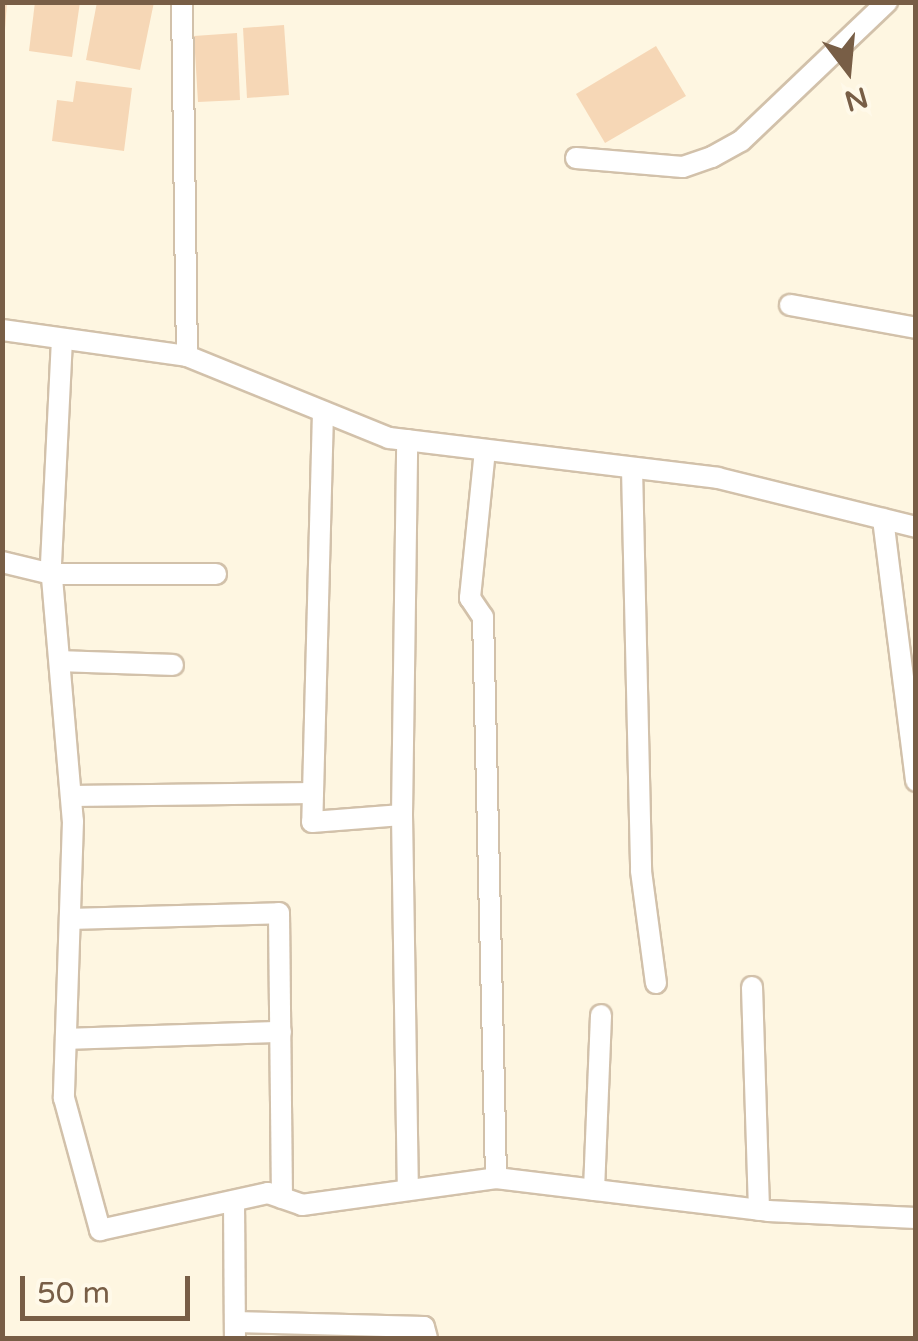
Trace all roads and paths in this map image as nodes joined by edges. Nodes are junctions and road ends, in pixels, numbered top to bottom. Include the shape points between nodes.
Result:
1 (182, 2) edge
2 (888, 2) edge
3 (576, 158) dead end
4 (790, 305) dead end
5 (916, 328) edge
6 (2, 330) edge
7 (62, 339) junction
8 (187, 356) junction
9 (323, 412) junction
10 (407, 440) junction
11 (485, 450) junction
12 (632, 468) junction
13 (884, 519) junction
14 (916, 527) edge
15 (2, 562) edge
16 (52, 574) junction
17 (216, 574) dead end
18 (60, 661) junction
19 (173, 665) dead end
20 (916, 780) edge
21 (313, 792) junction
22 (71, 796) junction
23 (402, 815) junction
24 (70, 919) junction
25 (656, 983) dead end
26 (752, 987) dead end
27 (601, 1015) dead end
28 (281, 1032) junction
29 (66, 1038) junction
30 (496, 1178) junction
31 (408, 1190) junction
32 (594, 1190) junction
33 (282, 1198) junction
34 (234, 1200) junction
35 (759, 1210) junction
36 (916, 1218) edge
37 (235, 1330) edge
38 (426, 1338) edge

1 - 8 street
2 - 3 street via 741,140 712,157 683,167
4 - 5 street
6 - 7 street
7 - 8 street
7 - 16 street
8 - 9 street
9 - 10 street
9 - 21 street
10 - 11 street
10 - 23 street
11 - 12 street
11 - 30 street via 470,598 483,617
12 - 13 street
12 - 25 street via 641,871
13 - 14 street
13 - 20 street
15 - 16 street
16 - 17 street
16 - 18 street
18 - 19 street
18 - 22 street
21 - 22 street
21 - 23 street via 312,822
22 - 24 street
23 - 31 street
24 - 28 street via 279,913
24 - 29 street
26 - 35 street
27 - 32 street
28 - 29 street
28 - 33 street
29 - 34 street via 64,1098 100,1230
30 - 31 street
30 - 32 street
31 - 33 street via 302,1205
32 - 35 street
33 - 34 street
34 - 37 street
35 - 36 street
37 - 38 street via 424,1327

